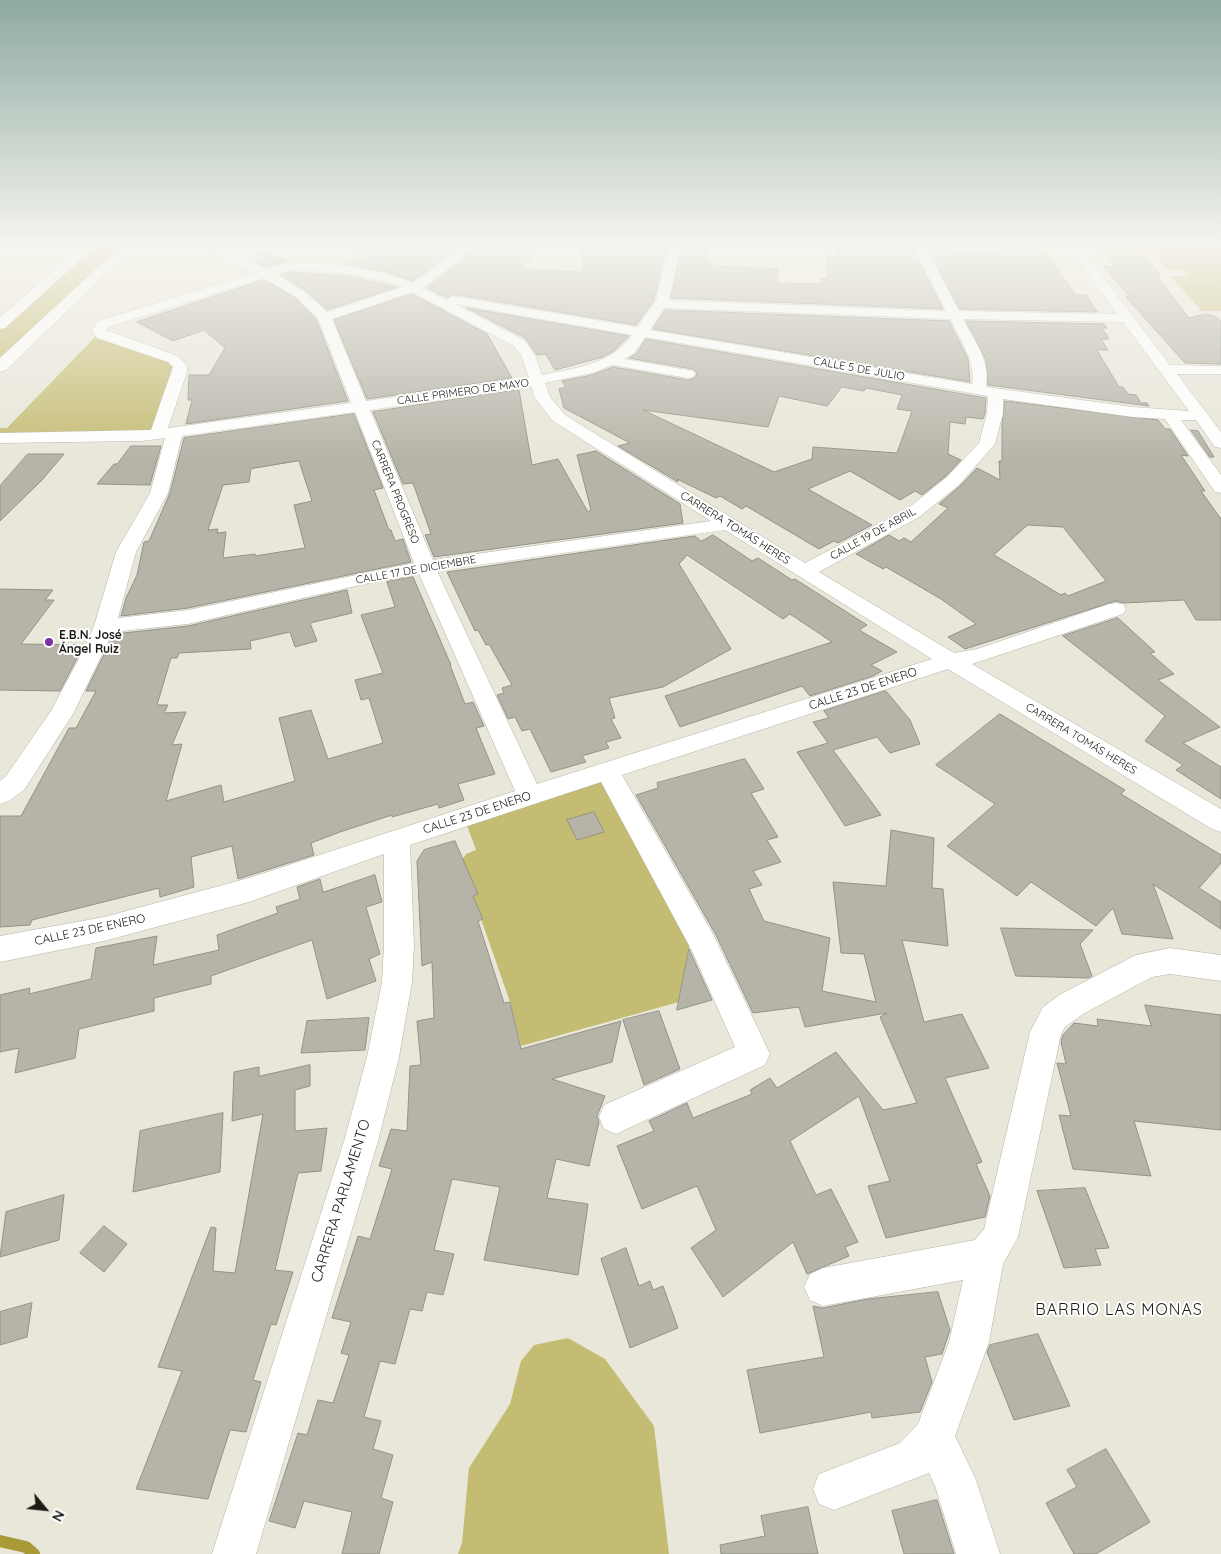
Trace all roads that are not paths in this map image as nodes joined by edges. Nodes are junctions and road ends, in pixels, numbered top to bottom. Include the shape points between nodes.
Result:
1 (10, 317) edge
2 (53, 317) edge
3 (123, 317) edge
4 (324, 317) edge
5 (470, 317) edge
6 (488, 317) edge
7 (551, 317) edge
8 (652, 317) edge
9 (955, 317) edge
10 (1042, 317) edge
11 (1127, 318) joint
12 (480, 322) junction
13 (0, 325) edge
14 (642, 332) junction
15 (612, 360) junction
16 (0, 367) edge
17 (1166, 369) junction
18 (1221, 370) edge
19 (688, 374) dead end
20 (538, 381) junction
21 (987, 392) junction
22 (359, 406) junction
23 (1170, 415) junction
24 (1201, 416) junction
25 (0, 428) edge
26 (164, 431) junction
27 (0, 438) edge
28 (1221, 442) edge
29 (1221, 488) edge
30 (728, 524) junction
31 (426, 567) junction
32 (804, 572) junction
33 (1116, 609) dead end
34 (105, 626) junction
35 (951, 661) junction
36 (607, 772) junction
37 (0, 794) edge
38 (530, 796) junction
39 (1221, 822) edge
40 (397, 839) junction
41 (0, 949) edge
42 (1221, 968) edge
43 (616, 1117) dead end
44 (986, 1257) junction
45 (824, 1286) dead end
46 (934, 1438) junction
47 (834, 1489) dead end
48 (234, 1554) edge
49 (978, 1554) edge

1 - 13 highway
2 - 16 highway
3 - 26 street, CARRERA TOMÁS HERES via 100,327 99,333 173,359 180,366
4 - 22 street, CARRERA PROGRESO
5 - 12 street, CARRERA TOMÁS HERES
6 - 12 street
7 - 14 street, CALLE 5 DE JULIO
8 - 14 street, CALLE PRIMERO DE MAYO
9 - 21 street, CALLE 19 DE ABRIL via 980,365
10 - 11 street
11 - 17 street
12 - 20 street, CARRERA TOMÁS HERES via 524,348
14 - 15 street, CALLE PRIMERO DE MAYO via 629,350
14 - 21 street, CALLE 5 DE JULIO
15 - 19 street
15 - 20 street, CALLE PRIMERO DE MAYO via 569,375
17 - 18 street
17 - 24 street
20 - 22 street, CALLE PRIMERO DE MAYO
20 - 30 street, CARRERA TOMÁS HERES via 543,398 559,418
21 - 23 street, CALLE 5 DE JULIO via 1084,407
21 - 32 street, CALLE 19 DE ABRIL via 995,413 987,444 953,481 913,513
22 - 26 street, CALLE PRIMERO DE MAYO
22 - 31 street, CARRERA PROGRESO
23 - 24 street, CALLE 5 DE JULIO
23 - 29 street
24 - 28 street
25 - 26 street, CALLE PRIMERO DE MAYO
26 - 27 street, CALLE PRIMERO DE MAYO via 112,437
26 - 34 street via 163,481 126,552
30 - 31 street, CALLE 17 DE DICIEMBRE
30 - 32 street, CARRERA TOMÁS HERES
31 - 34 street, CALLE 17 DE DICIEMBRE via 188,618
31 - 38 street, CARRERA PROGRESO
32 - 35 street, CARRERA TOMÁS HERES
33 - 35 street, CALLE 23 DE ENERO via 981,655
34 - 37 street via 61,714 14,783
35 - 36 street, CALLE 23 DE ENERO
35 - 39 street, CARRERA TOMÁS HERES
36 - 38 street, CALLE 23 DE ENERO
36 - 43 street via 704,945 754,1054
38 - 40 street, CALLE 23 DE ENERO
40 - 41 street, CALLE 23 DE ENERO via 204,903 104,929
40 - 48 street, CARRERA PARLAMENTO via 397,982 383,1057 361,1141
42 - 44 street via 1170,961 1147,964 1054,1017 1046,1032 1000,1237
44 - 45 street
44 - 46 street via 968,1342
46 - 47 street via 914,1459
46 - 49 street via 955,1480

